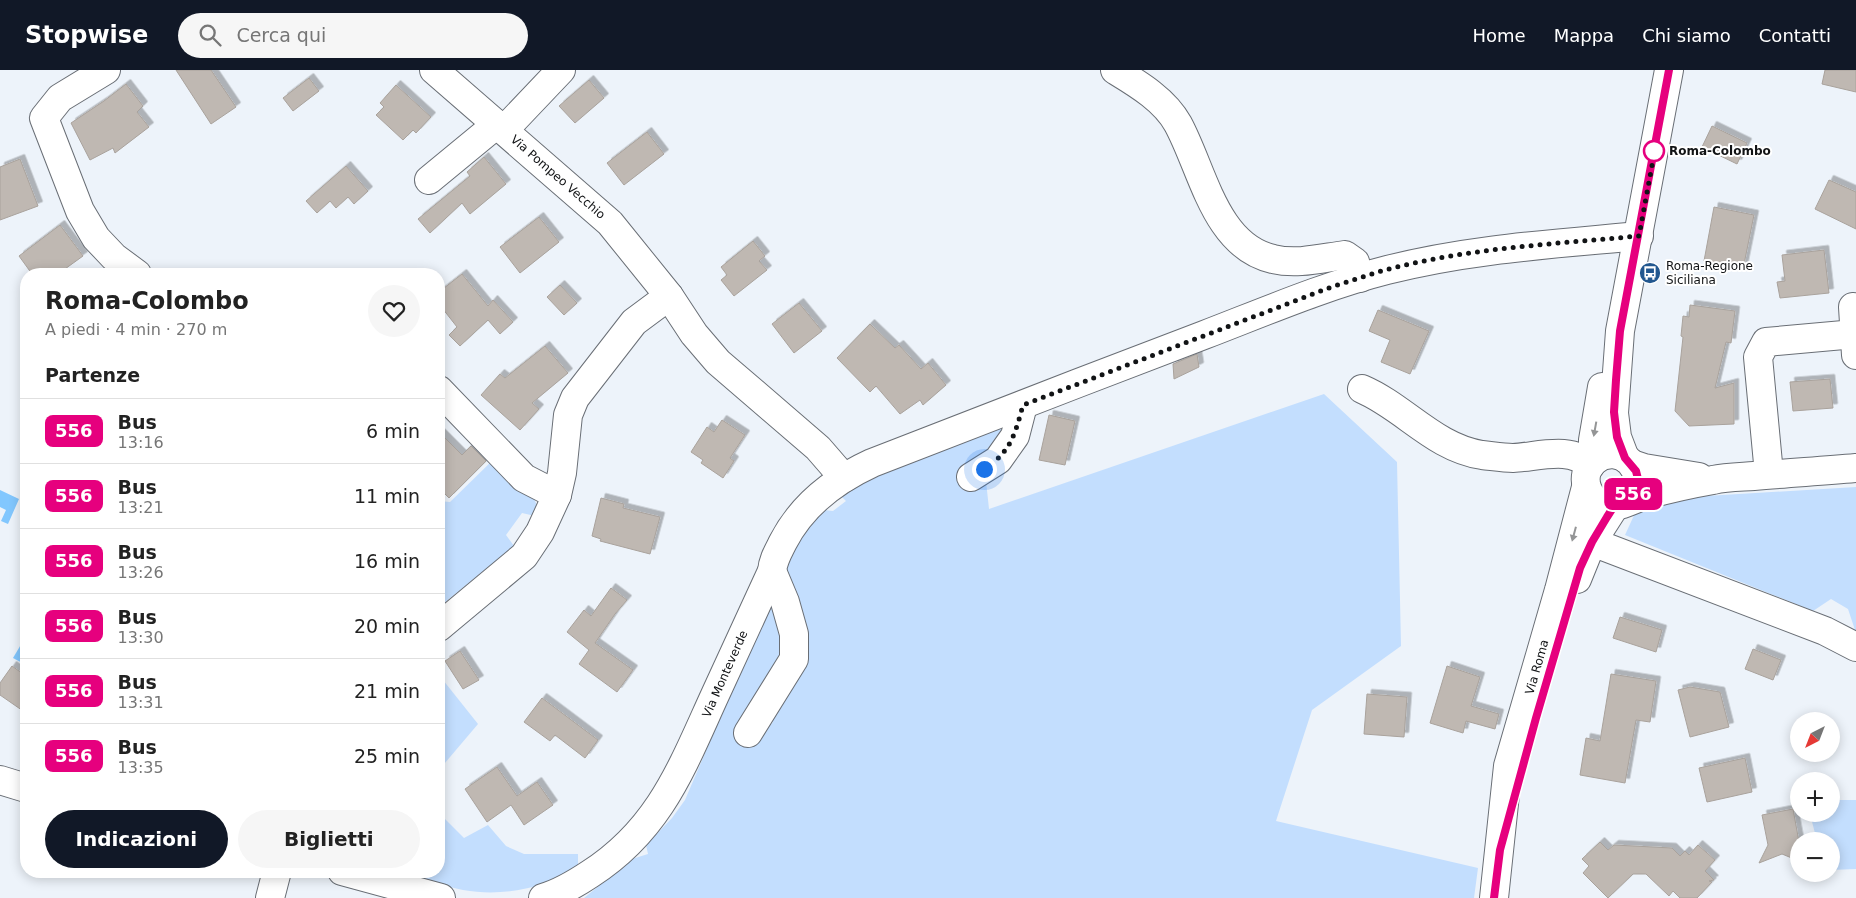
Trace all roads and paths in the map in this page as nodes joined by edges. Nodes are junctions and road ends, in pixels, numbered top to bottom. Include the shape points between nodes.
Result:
1 (106, 70) edge
2 (434, 70) edge
3 (561, 70) edge
4 (1115, 70) edge
5 (1669, 70) edge
6 (500, 127) junction
7 (430, 180) dead end
8 (1639, 236) junction
9 (129, 268) edge
10 (1360, 278) junction
11 (669, 296) junction
12 (1620, 331) junction
13 (1855, 332) edge
14 (1362, 389) dead end
15 (445, 396) edge
16 (1023, 405) junction
17 (1628, 461) junction
18 (1856, 468) edge
19 (1590, 472) junction
20 (852, 474) junction
21 (1769, 474) junction
22 (971, 477) dead end
23 (1715, 479) junction
24 (557, 495) junction
25 (1621, 503) junction
26 (1592, 542) junction
27 (772, 571) junction
28 (445, 622) edge
29 (1856, 648) edge
30 (748, 733) dead end
31 (0, 780) edge
32 (20, 786) edge
33 (1500, 850) junction
34 (274, 878) edge
35 (368, 878) edge
36 (270, 898) edge
37 (441, 898) edge
38 (543, 898) edge
39 (1494, 898) edge

1 - 9 street via 60,98 44,118 80,210 96,238
2 - 6 street, Via Pompeo Vecchio
3 - 6 street
4 - 10 street via 1154,96 1178,123 1214,205 1225,225 1242,244 1274,260 1345,255 1355,262
5 - 8 street
6 - 7 street
6 - 11 street, Via Pompeo Vecchio via 610,223
8 - 10 street via 1492,250
8 - 12 street
10 - 16 street
11 - 20 street, Via Pompeo Vecchio via 694,334 718,362
11 - 24 street via 634,322 575,398 568,415
12 - 17 street via 1614,412 1617,437
12 -> 19 street, Via Roma via 1603,381
13 - 21 street via 1766,342 1758,357
14 - 19 street via 1379,396 1435,436 1463,450 1512,458 1554,453 1584,459
15 - 24 street via 524,478
16 - 20 street
16 - 22 street via 1015,436 998,460
17 - 19 street via 1608,454 1600,457
17 - 23 street via 1644,468
17 - 25 street via 1636,471 1637,487
18 - 21 street
19 - 25 street via 1589,492 1597,502
19 -> 33 street, Via Roma via 1508,766
20 - 27 street, Via Monteverde via 809,505 791,526 773,561
21 - 23 street
23 - 25 street
24 - 28 street via 540,532 524,556
25 - 26 street, Via Roma
26 - 29 street via 1825,631
26 - 33 street, Via Roma via 1580,568
27 - 30 street via 786,602 794,634 794,659
27 - 38 street, Via Monteverde via 678,778 656,814 606,864 570,887
31 - 32 street
33 - 39 street, Via Roma
34 - 36 street
35 - 37 street

